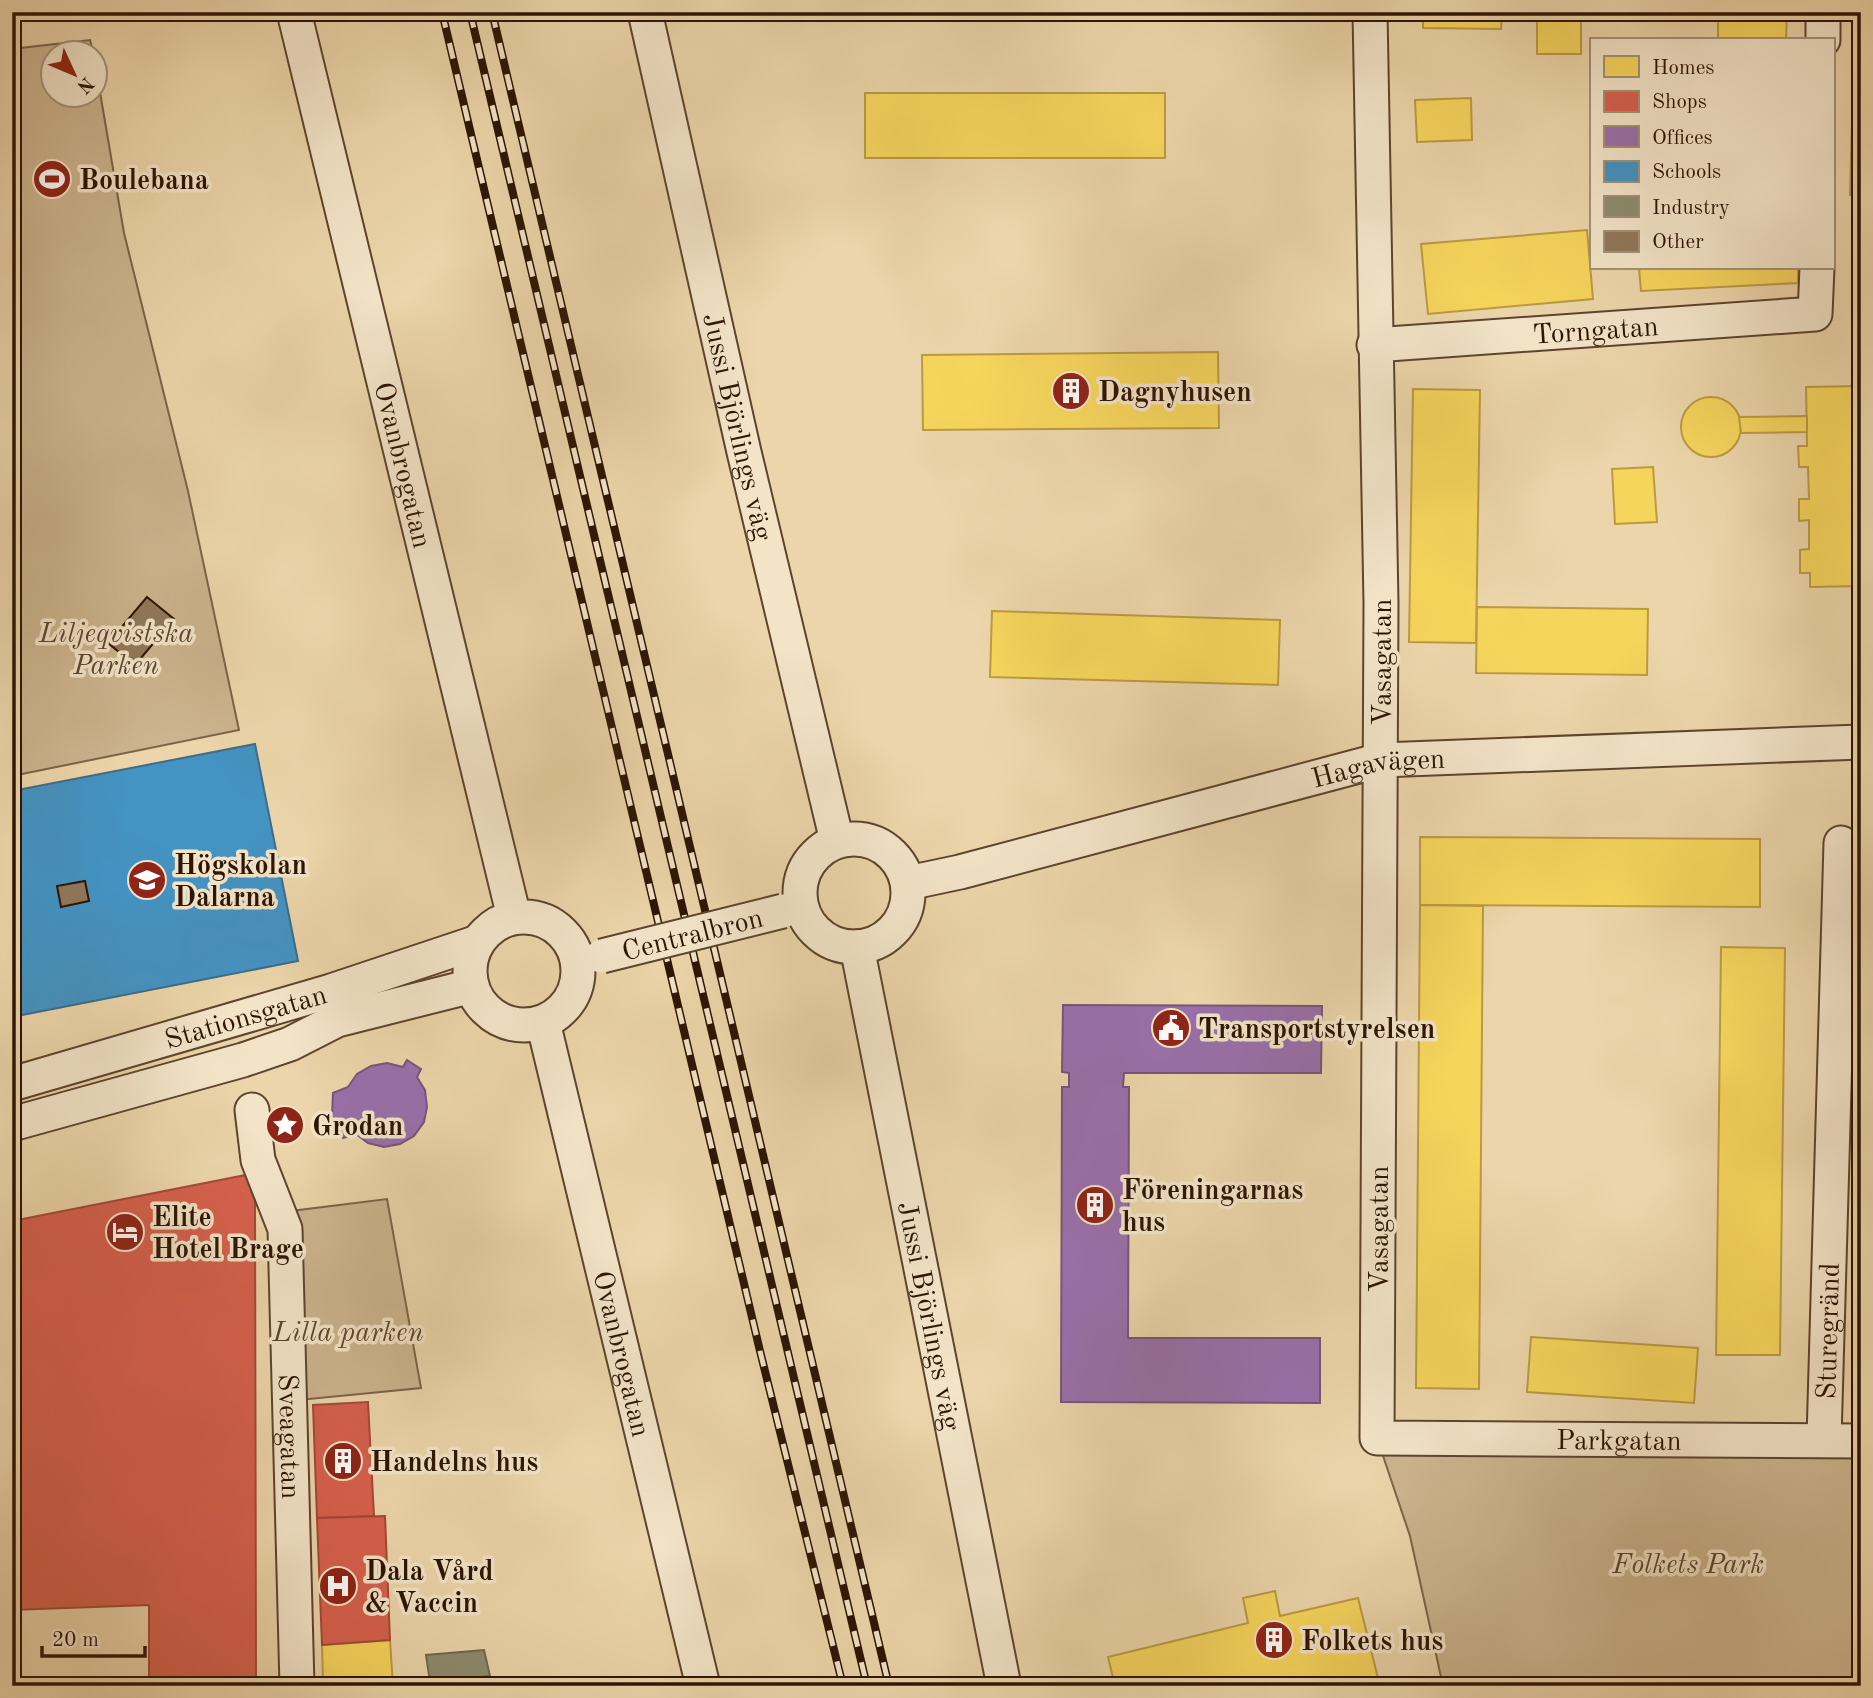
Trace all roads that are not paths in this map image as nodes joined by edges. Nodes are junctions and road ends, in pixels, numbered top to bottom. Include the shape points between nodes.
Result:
1 (294, 12) edge
2 (645, 12) edge
3 (1370, 12) edge
4 (1824, 12) edge
5 (1823, 38) edge
6 (1816, 270) edge
7 (1374, 345) junction
8 (1861, 742) edge
9 (1381, 760) junction
10 (837, 841) junction
11 (1840, 843) dead end
12 (908, 883) junction
13 (792, 909) junction
14 (514, 917) junction
15 (478, 942) junction
16 (857, 947) junction
17 (590, 959) junction
18 (472, 986) junction
19 (543, 1022) junction
20 (12, 1084) edge
21 (252, 1110) dead end
22 (12, 1124) edge
23 (1377, 1438) joint
24 (1824, 1439) junction
25 (1861, 1441) edge
26 (297, 1686) edge
27 (703, 1686) edge
28 (1004, 1686) edge

1 - 14 street, Ovanbrogatan
2 - 10 street, Jussi Björlings väg
3 - 7 street, Vasagatan
4 - 5 street
6 - 7 street, Torngatan via 1815,314
7 - 9 street, Vasagatan
8 - 9 street, Hagavägen
9 - 12 street, Hagavägen
9 - 23 street, Vasagatan
10 - 12 street via 856,838 890,851 902,865
10 - 13 street via 811,859
11 - 24 street, Sturegränd
12 - 16 street via 908,901 897,926 875,944
13 - 16 street via 822,937
13 - 17 street, Centralbron, bridge
14 - 15 street via 500,922
14 - 17 street via 548,922
15 - 18 street via 469,971
15 - 20 street, Stationsgatan via 331,991
16 - 28 street, Jussi Björlings väg
17 - 19 street via 572,998
18 - 19 street via 492,1015 508,1023
18 - 22 street, Stationsgatan via 337,1020 290,1044 243,1060
19 - 27 street, Ovanbrogatan
21 - 26 street, Sveagatan via 258,1160 285,1229
23 - 24 street, Parkgatan
24 - 25 street, Parkgatan

